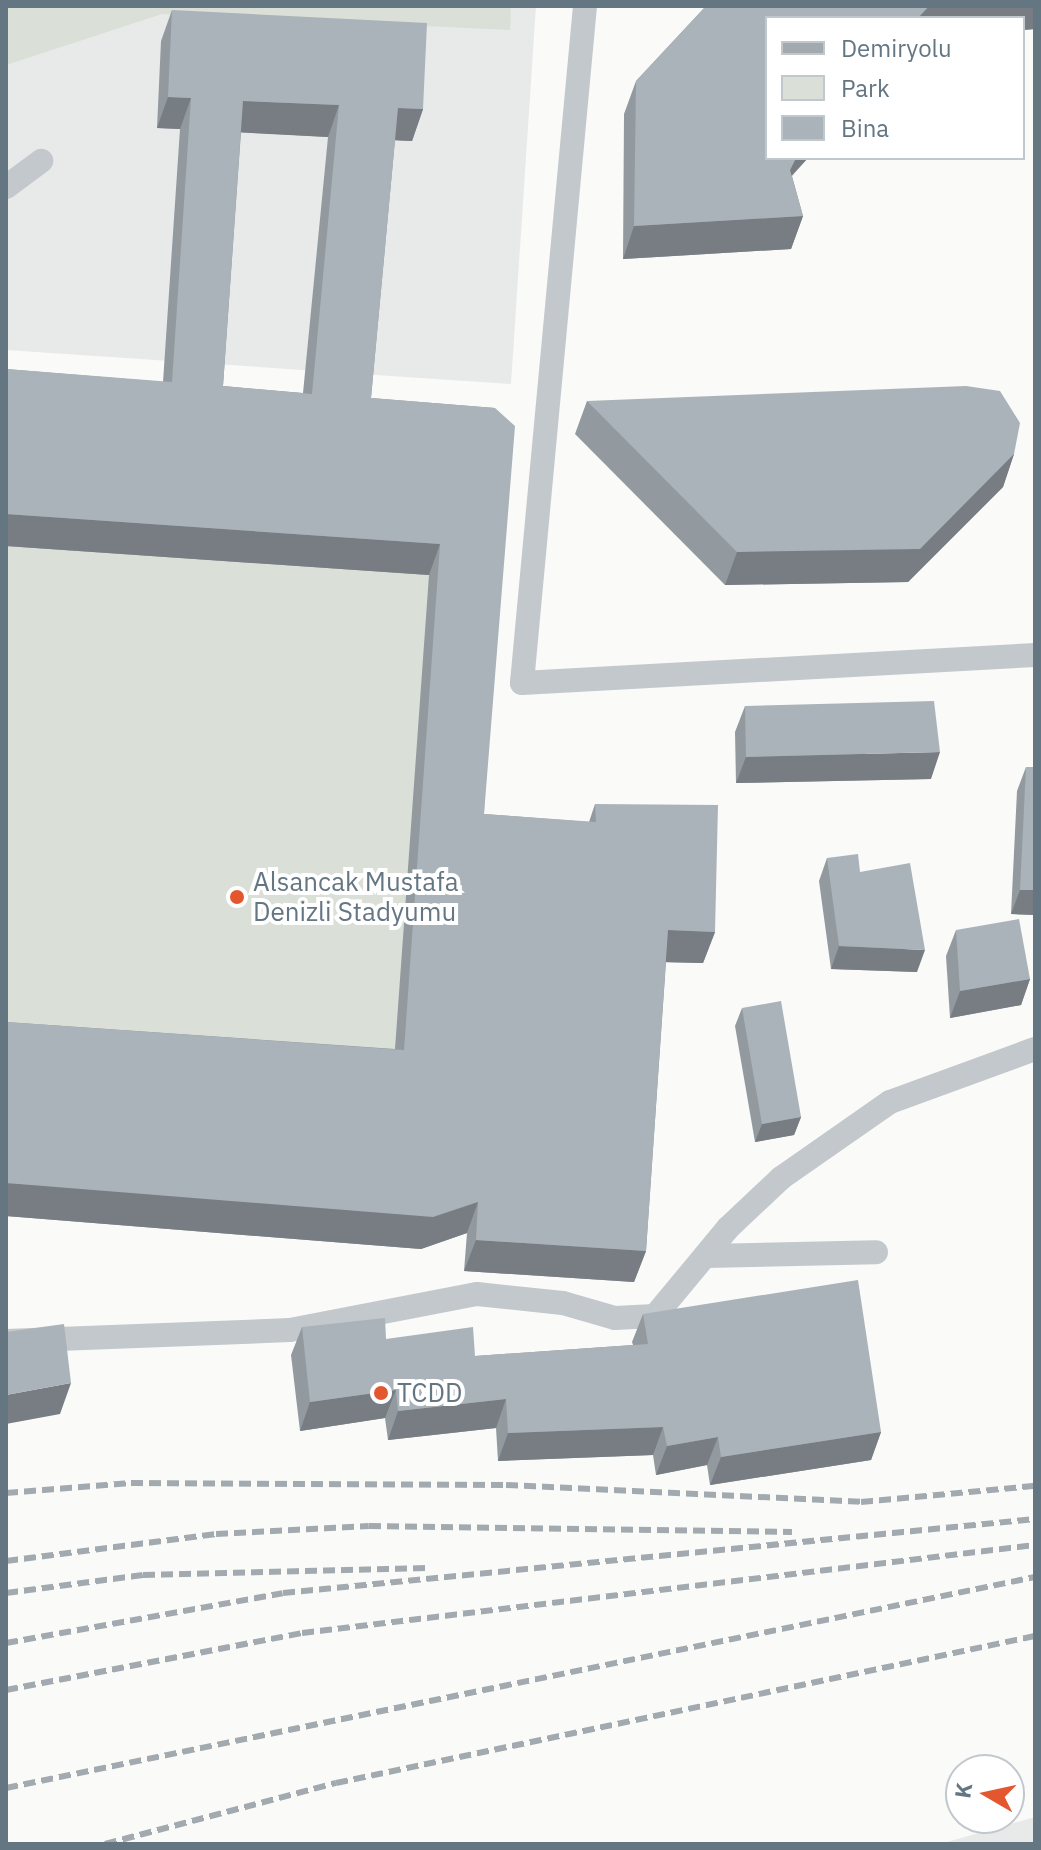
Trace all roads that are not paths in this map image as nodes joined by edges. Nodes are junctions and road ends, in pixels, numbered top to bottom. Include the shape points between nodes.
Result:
1 (585, 6) edge
2 (41, 161) dead end
3 (6, 187) edge
4 (1035, 655) edge
5 (1035, 1049) edge
6 (876, 1252) dead end
7 (706, 1256) junction
8 (6, 1341) edge

1 - 4 lane via 522,683
2 - 3 lane
5 - 7 lane via 890,1102 781,1178
6 - 7 lane
7 - 8 lane via 655,1316 615,1318 563,1303 477,1294 290,1330

